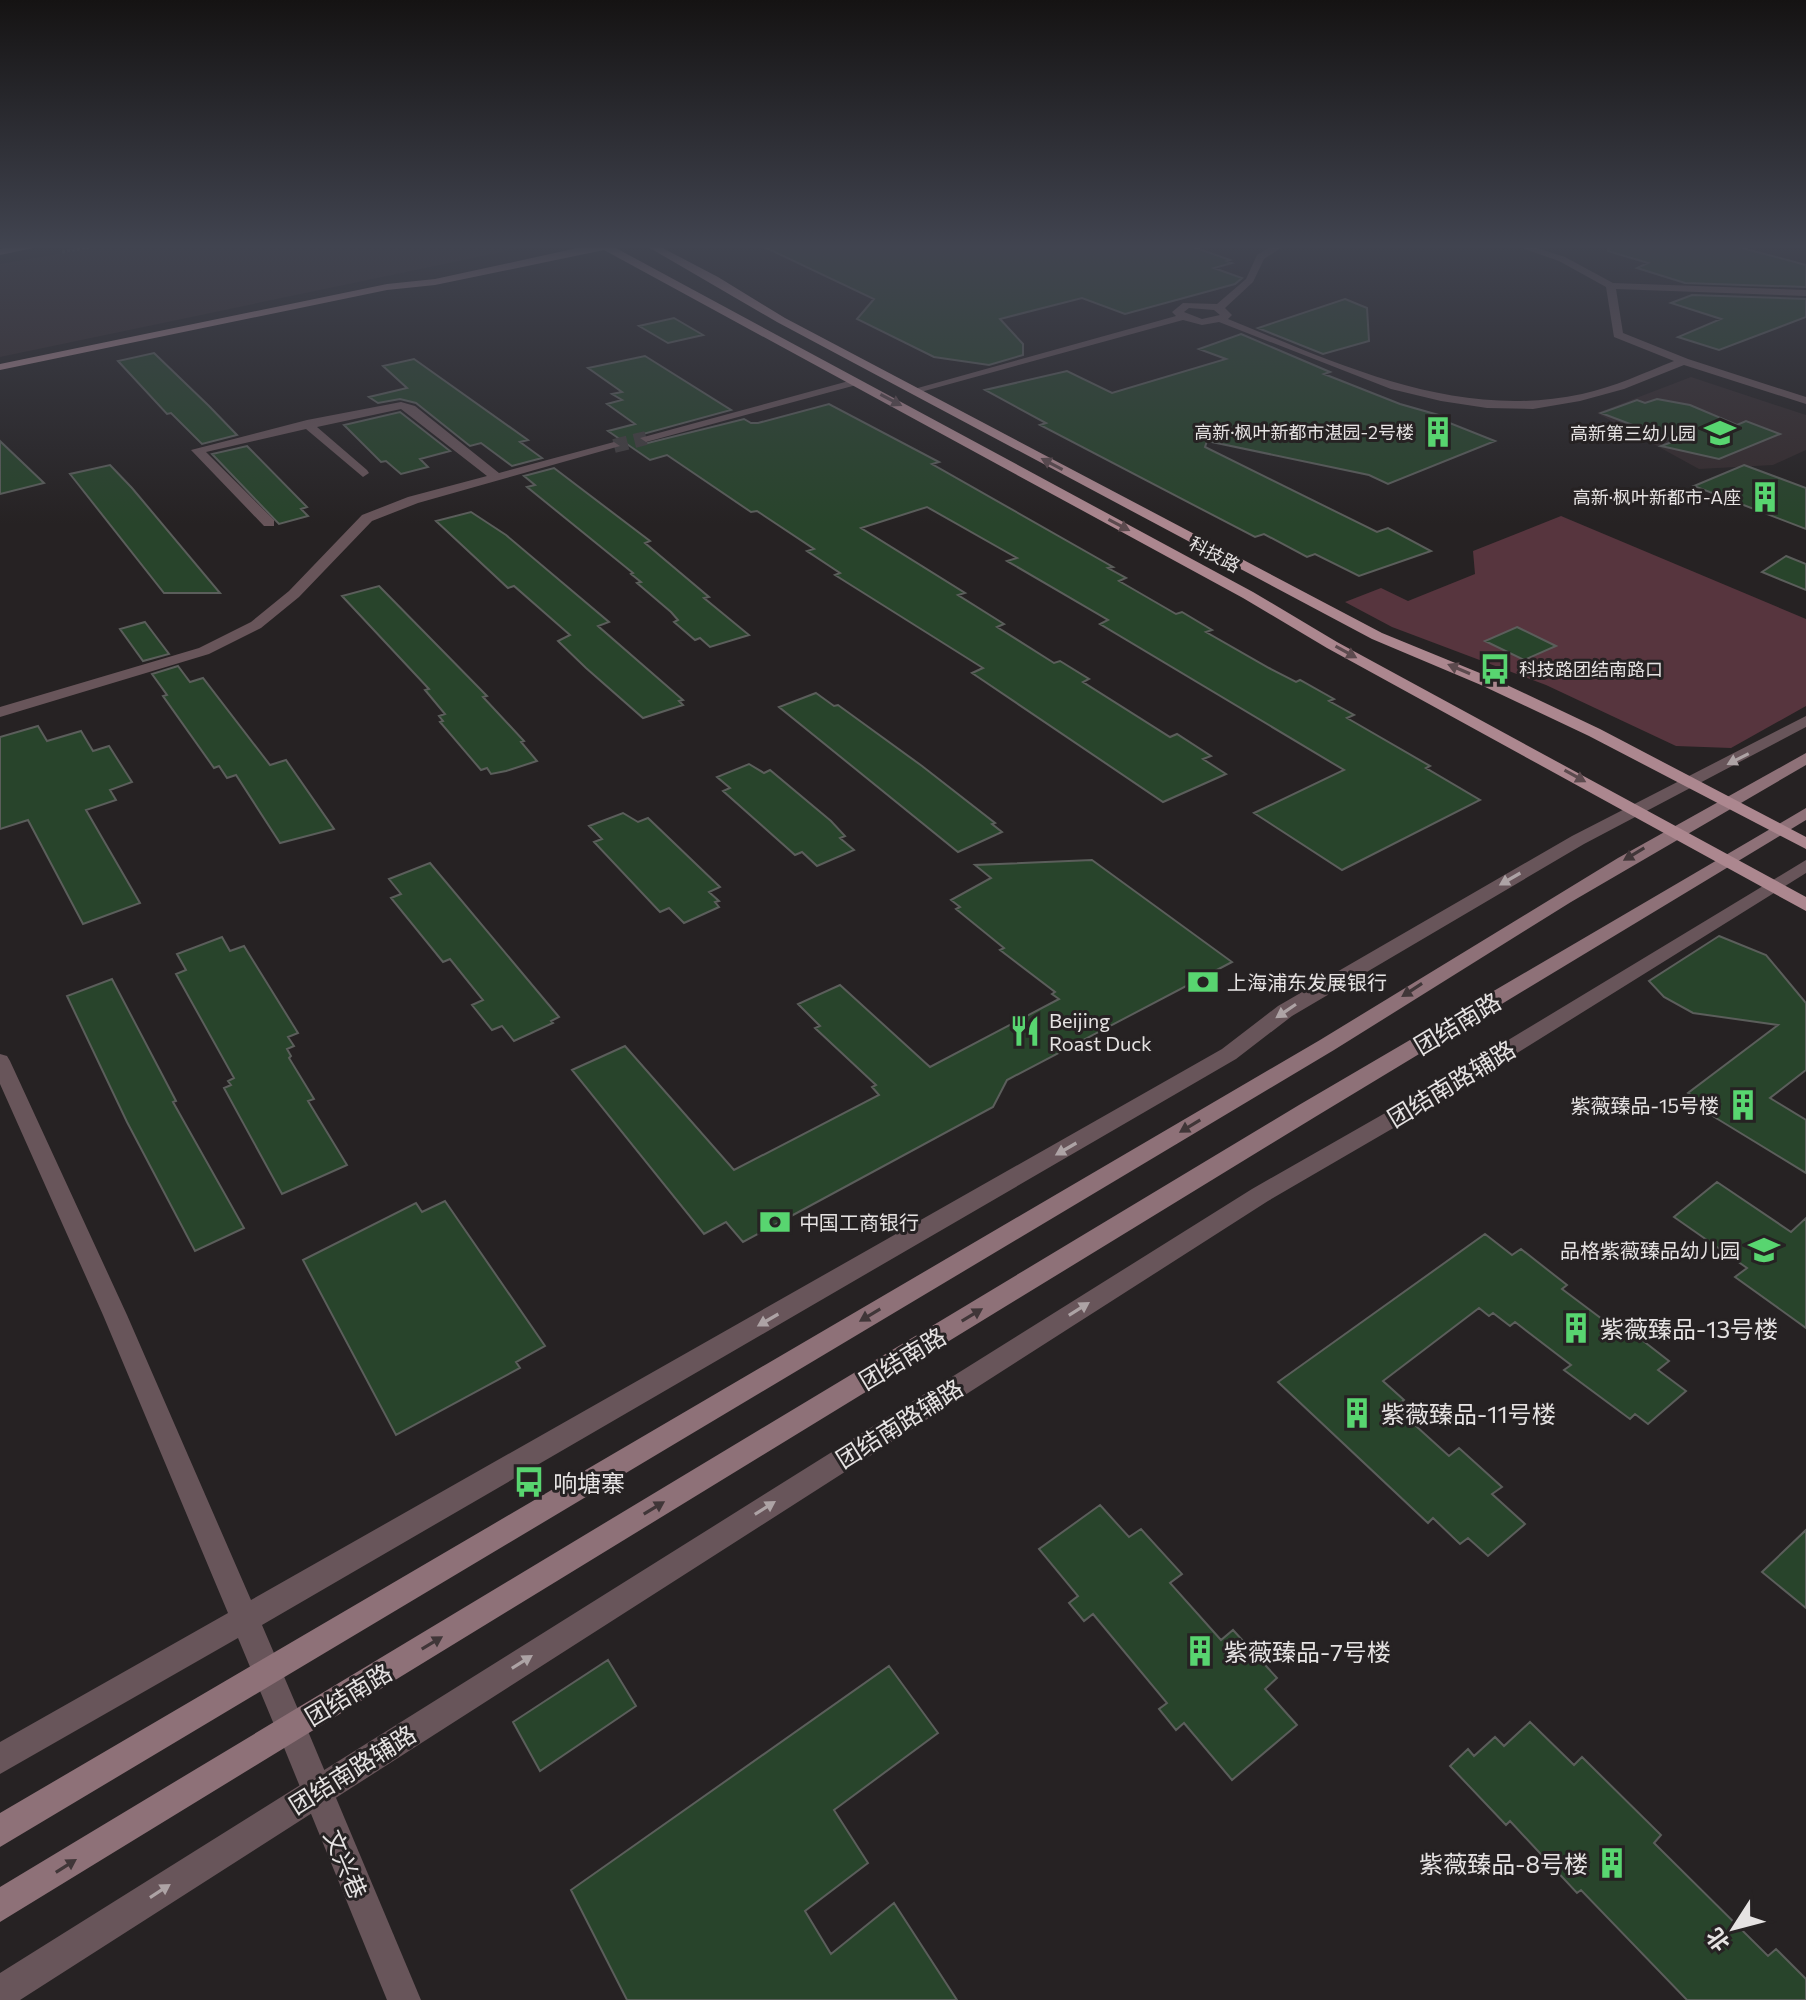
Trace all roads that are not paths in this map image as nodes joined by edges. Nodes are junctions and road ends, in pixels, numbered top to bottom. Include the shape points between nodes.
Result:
1 (144, 337) edge
2 (775, 337) edge
3 (816, 337) edge
4 (1109, 337) edge
5 (1272, 337) edge
6 (1624, 337) edge
7 (1684, 361) junction
8 (0, 367) edge
9 (856, 382) junction
10 (913, 391) junction
11 (1806, 401) edge
12 (307, 424) junction
13 (646, 438) tunnel mouth
14 (614, 446) tunnel mouth
15 (363, 473) dead end
16 (497, 478) junction
17 (269, 523) dead end
18 (0, 712) edge
19 (1806, 721) edge
20 (1806, 758) edge
21 (1692, 783) junction
22 (1725, 801) junction
23 (1636, 811) junction
24 (1806, 813) edge
25 (1779, 829) junction
26 (1672, 832) junction
27 (1806, 844) edge
28 (1726, 862) junction
29 (1806, 865) edge
30 (1772, 886) junction
31 (1806, 905) edge
32 (0, 1061) edge
33 (244, 1621) junction
34 (268, 1673) junction
35 (291, 1728) junction
36 (0, 1759) edge
37 (315, 1792) junction
38 (0, 1831) edge
39 (0, 1906) edge
40 (0, 1993) edge
41 (404, 2000) edge

1 - 8 main road
2 - 9 main road, 科技路
3 - 10 main road, 科技路
4 - 10 street
5 - 7 street via 1405,390 1490,405 1577,399
6 - 7 street
7 - 11 street
9 - 13 street
9 -> 23 main road, 科技路
21 -> 10 main road, 科技路 via 1479,677 1377,636
12 - 15 street
12 - 16 street via 388,405 406,406
12 - 17 street via 197,450
14 - 16 street
16 - 18 street via 367,518 294,594 256,625 204,651
19 -> 21 street
20 - 22 main road
21 - 22 main road, 科技路
21 - 23 street
22 - 25 main road, 科技路
22 - 26 main road
23 - 26 main road, 科技路
23 -> 33 street via 1285,1011 1202,1070
24 - 25 main road, 团结南路
25 - 27 main road, 科技路
25 - 28 main road, 团结南路
26 - 28 main road, 科技路
26 -> 34 main road via 1327,1045
28 - 30 main road, 科技路
35 -> 28 main road, 团结南路
29 - 30 street, 团结南路辅路
30 - 31 main road, 科技路
37 -> 30 street, 团结南路辅路 via 1260,1195 1437,1093
32 - 33 street, 文兴巷
33 - 34 street, 文兴巷
33 - 36 street
34 - 35 street, 文兴巷
34 - 38 main road
35 - 37 street, 文兴巷
39 -> 35 main road, 团结南路
40 -> 37 street, 团结南路辅路
37 - 41 street, 文兴巷

